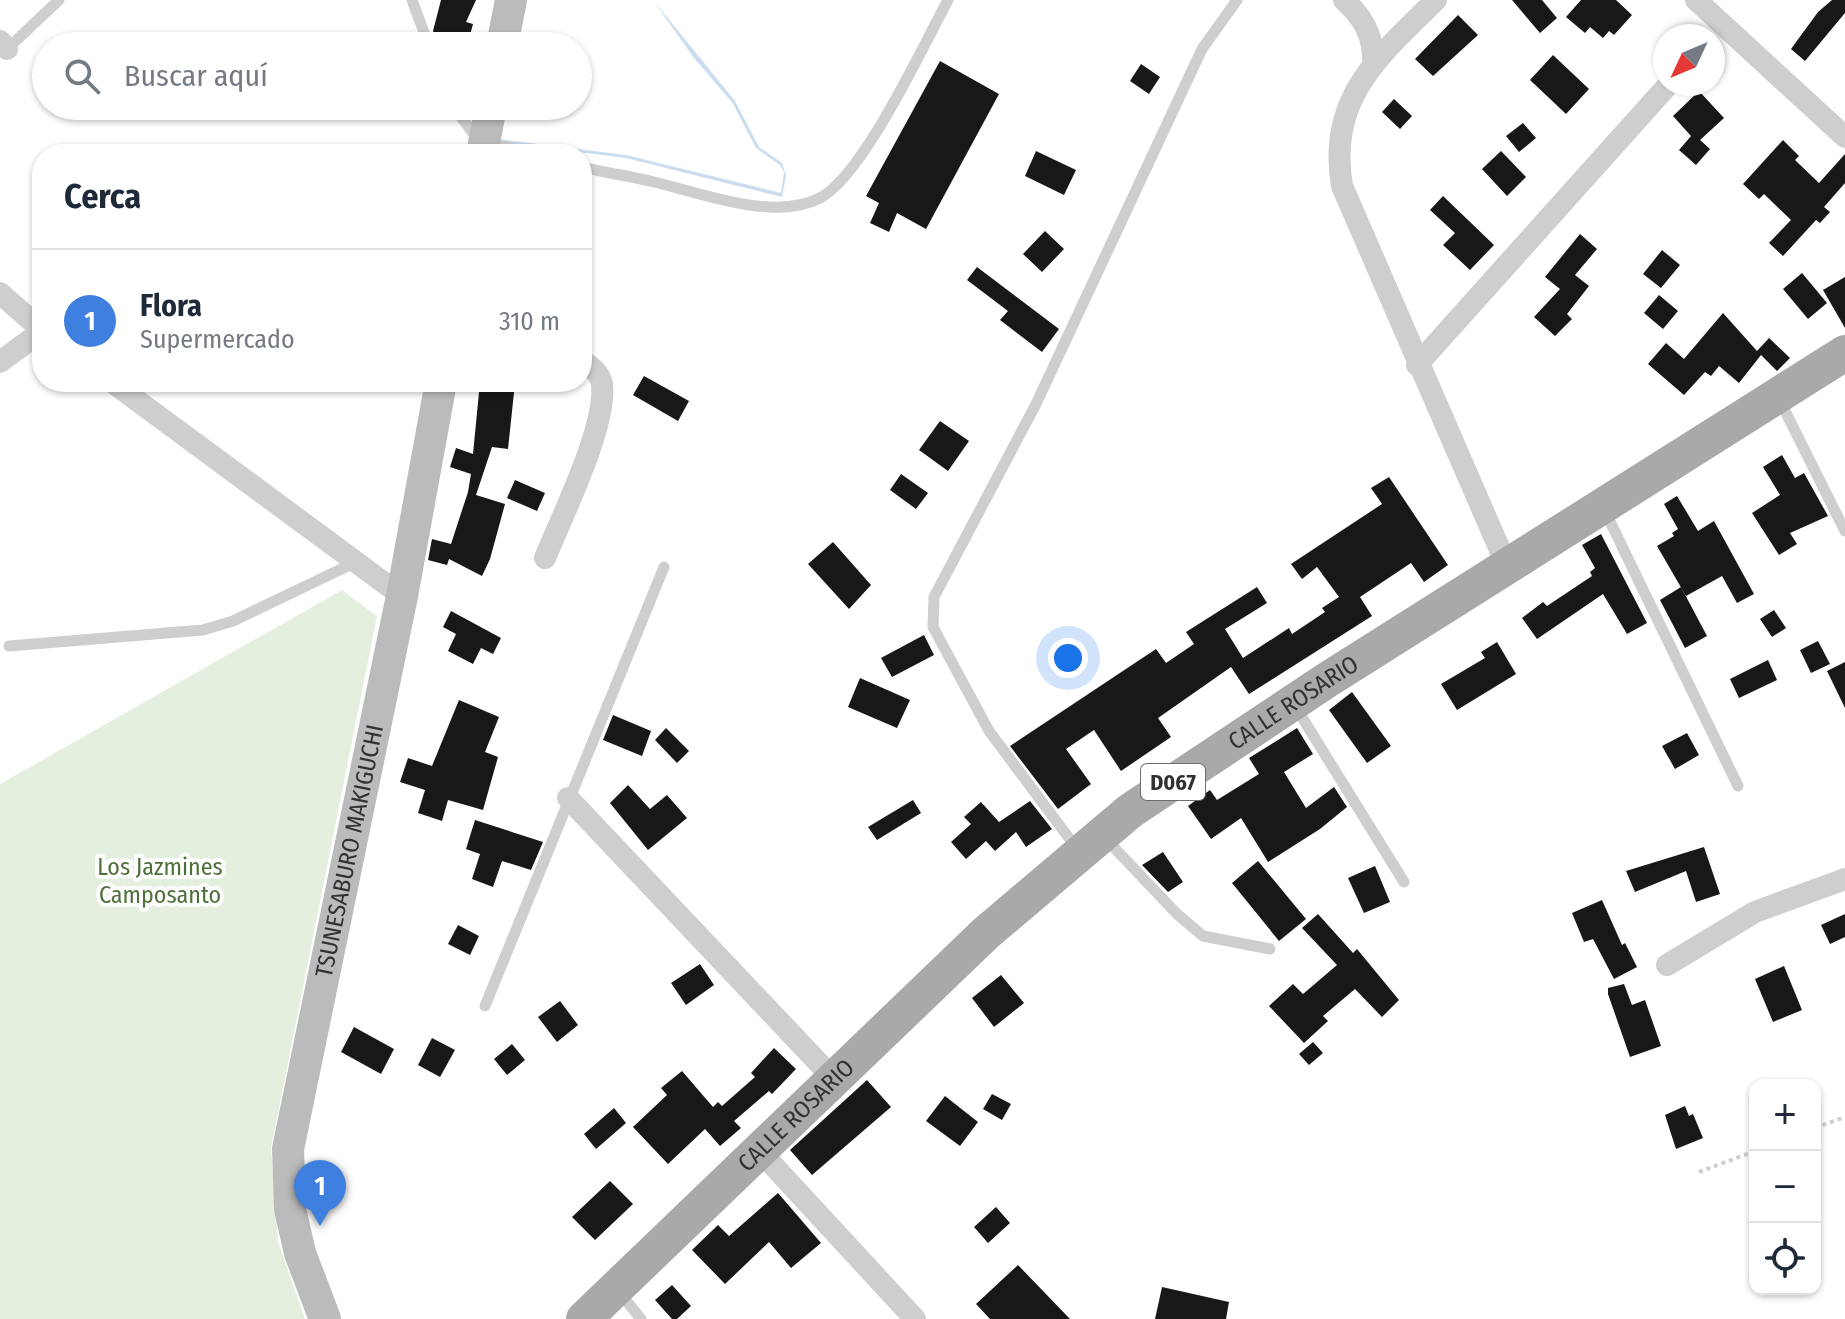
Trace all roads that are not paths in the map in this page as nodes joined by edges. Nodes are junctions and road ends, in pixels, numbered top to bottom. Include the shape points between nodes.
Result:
1 (59, 0) edge
2 (412, 0) edge
3 (511, 0) edge
4 (948, 0) edge
5 (1237, 0) edge
6 (1344, 0) edge
7 (1436, 0) edge
8 (1696, 0) edge
9 (1712, 24) edge
10 (424, 32) edge
11 (505, 32) edge
12 (1725, 38) edge
13 (2, 48) edge
14 (1373, 62) junction
15 (1658, 96) edge
16 (463, 120) edge
17 (488, 120) edge
18 (1845, 137) edge
19 (481, 144) edge
20 (484, 144) edge
21 (592, 169) edge
22 (0, 293) edge
23 (32, 322) edge
24 (32, 338) edge
25 (1845, 353) edge
26 (0, 362) edge
27 (1417, 365) junction
28 (592, 367) edge
29 (126, 392) edge
30 (439, 392) edge
31 (1778, 396) junction
32 (1603, 506) junction
33 (1845, 531) edge
34 (545, 558) dead end
35 (356, 562) junction
36 (1507, 566) junction
37 (664, 567) dead end
38 (402, 596) junction
39 (9, 646) dead end
40 (1293, 702) junction
41 (1738, 786) dead end
42 (568, 798) junction
43 (1090, 843) junction
44 (1845, 879) edge
45 (1404, 882) dead end
46 (1270, 949) dead end
47 (1667, 965) dead end
48 (485, 1006) dead end
49 (832, 1077) junction
50 (758, 1149) junction
51 (614, 1286) junction
52 (325, 1319) edge
53 (584, 1319) edge
54 (641, 1319) edge
55 (915, 1319) edge

1 - 13 lane
2 - 10 lane
3 - 11 street
4 - 21 lane via 865,149 836,187 819,199 796,205 744,205
5 - 43 lane via 1202,49 1036,404 934,597 933,627 989,731
6 - 14 street via 1374,43
7 - 14 street
8 - 9 street
12 - 18 street
14 - 27 street via 1342,118 1339,167 1342,186
15 - 27 street
16 - 19 lane
17 - 20 street
22 - 23 street
24 - 26 street
25 - 31 main road, CALLE ROSARIO / D067
27 - 36 street
28 - 34 street via 602,383 595,432
29 - 35 street
30 - 38 street, TSUNESABURO MAKIGUCHI
31 - 32 main road, CALLE ROSARIO / D067
31 - 33 lane
32 - 36 main road, CALLE ROSARIO / D067
32 - 41 lane
35 - 38 street
35 - 39 lane via 203,630
36 - 40 main road, CALLE ROSARIO / D067
37 - 42 lane
38 - 52 street, TSUNESABURO MAKIGUCHI via 288,1149 290,1209
40 - 43 main road, CALLE ROSARIO / D067
40 - 45 lane
42 - 48 lane
42 - 49 street
43 - 46 lane via 1203,936
43 - 49 main road, CALLE ROSARIO / D067
44 - 47 street via 1755,912
49 - 50 main road, CALLE ROSARIO / D067
50 - 51 main road, CALLE ROSARIO / D067
50 - 55 street
51 - 53 main road, CALLE ROSARIO / D067
51 - 54 lane

